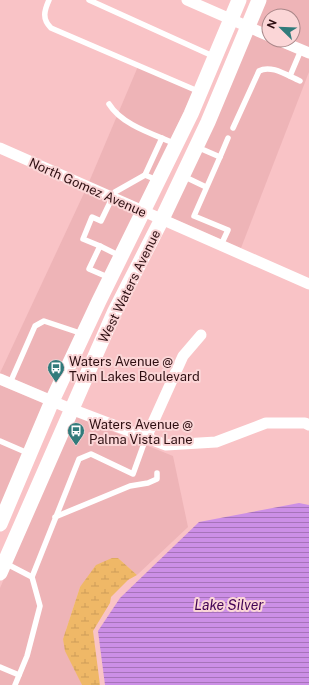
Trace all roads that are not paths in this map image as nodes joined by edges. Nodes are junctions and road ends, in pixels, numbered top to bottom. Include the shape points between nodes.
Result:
1 (49, 0) edge
2 (89, 0) edge
3 (239, 0) edge
4 (259, 0) edge
5 (191, 1) edge
6 (231, 18) junction
7 (248, 27) junction
8 (261, 33) edge
9 (305, 52) edge
10 (215, 57) junction
11 (290, 76) junction
12 (300, 81) dead end
13 (200, 92) junction
14 (109, 104) dead end
15 (233, 128) dead end
16 (162, 138) junction
17 (228, 138) dead end
18 (176, 144) junction
19 (196, 146) junction
20 (0, 148) edge
21 (220, 157) junction
22 (182, 176) junction
23 (152, 178) junction
24 (206, 187) junction
25 (112, 198) junction
26 (143, 212) junction
27 (162, 219) junction
28 (221, 245) junction
29 (100, 246) junction
30 (121, 256) junction
31 (110, 278) junction
32 (309, 284) edge
33 (83, 334) junction
34 (201, 335) dead end
35 (5, 381) edge
36 (52, 401) junction
37 (71, 409) junction
38 (309, 425) edge
39 (146, 438) junction
40 (0, 441) edge
41 (30, 454) junction
42 (158, 472) dead end
43 (133, 474) junction
44 (136, 485) junction
45 (55, 517) junction
46 (0, 524) edge
47 (1, 565) edge
48 (32, 577) junction
49 (0, 667) edge
50 (19, 675) junction
51 (15, 685) edge

1 - 13 lane via 44,13 51,28
2 - 10 lane
3 - 6 main road, West Waters Avenue
4 - 7 main road, West Waters Avenue
5 - 6 street
6 - 7 street
6 - 10 main road, West Waters Avenue
7 - 8 street
7 - 19 main road, West Waters Avenue
9 - 11 lane
10 - 13 main road, West Waters Avenue
11 - 12 lane
11 - 15 lane via 270,68 259,71
13 - 18 main road, West Waters Avenue
14 - 16 lane via 114,113
16 - 18 lane
16 - 23 lane
17 - 21 lane
18 - 23 main road, West Waters Avenue
19 - 21 lane
19 - 22 main road, West Waters Avenue
20 - 25 street, North Gomez Avenue
21 - 24 lane
22 - 24 lane
22 - 27 main road, West Waters Avenue
23 - 25 lane via 115,192
23 - 26 main road, West Waters Avenue
24 - 28 lane via 194,216 228,230
25 - 26 street, North Gomez Avenue
25 - 29 lane via 102,221 92,217 83,239
26 - 27 street, North Gomez Avenue
26 - 30 main road, West Waters Avenue
27 - 28 street, North Gomez Avenue
27 - 37 main road, West Waters Avenue via 114,313
28 - 32 street, North Gomez Avenue
29 - 30 lane
29 - 31 lane via 89,269
30 - 31 main road, West Waters Avenue
31 - 33 main road, West Waters Avenue
33 - 35 lane via 44,321 35,326
33 - 36 main road, West Waters Avenue
34 - 39 street via 183,356
35 - 36 street
36 - 37 street
36 - 41 main road, West Waters Avenue
37 - 39 street
37 - 47 main road, West Waters Avenue
38 - 39 street via 266,423 216,442 166,445
39 - 43 lane
40 - 41 lane
41 - 46 main road, West Waters Avenue
42 - 44 lane via 157,479
43 - 44 lane
43 - 45 lane via 90,454 79,459
44 - 45 lane
45 - 48 lane
47 - 48 lane
48 - 50 lane via 40,606 27,656
49 - 50 lane
50 - 51 lane

